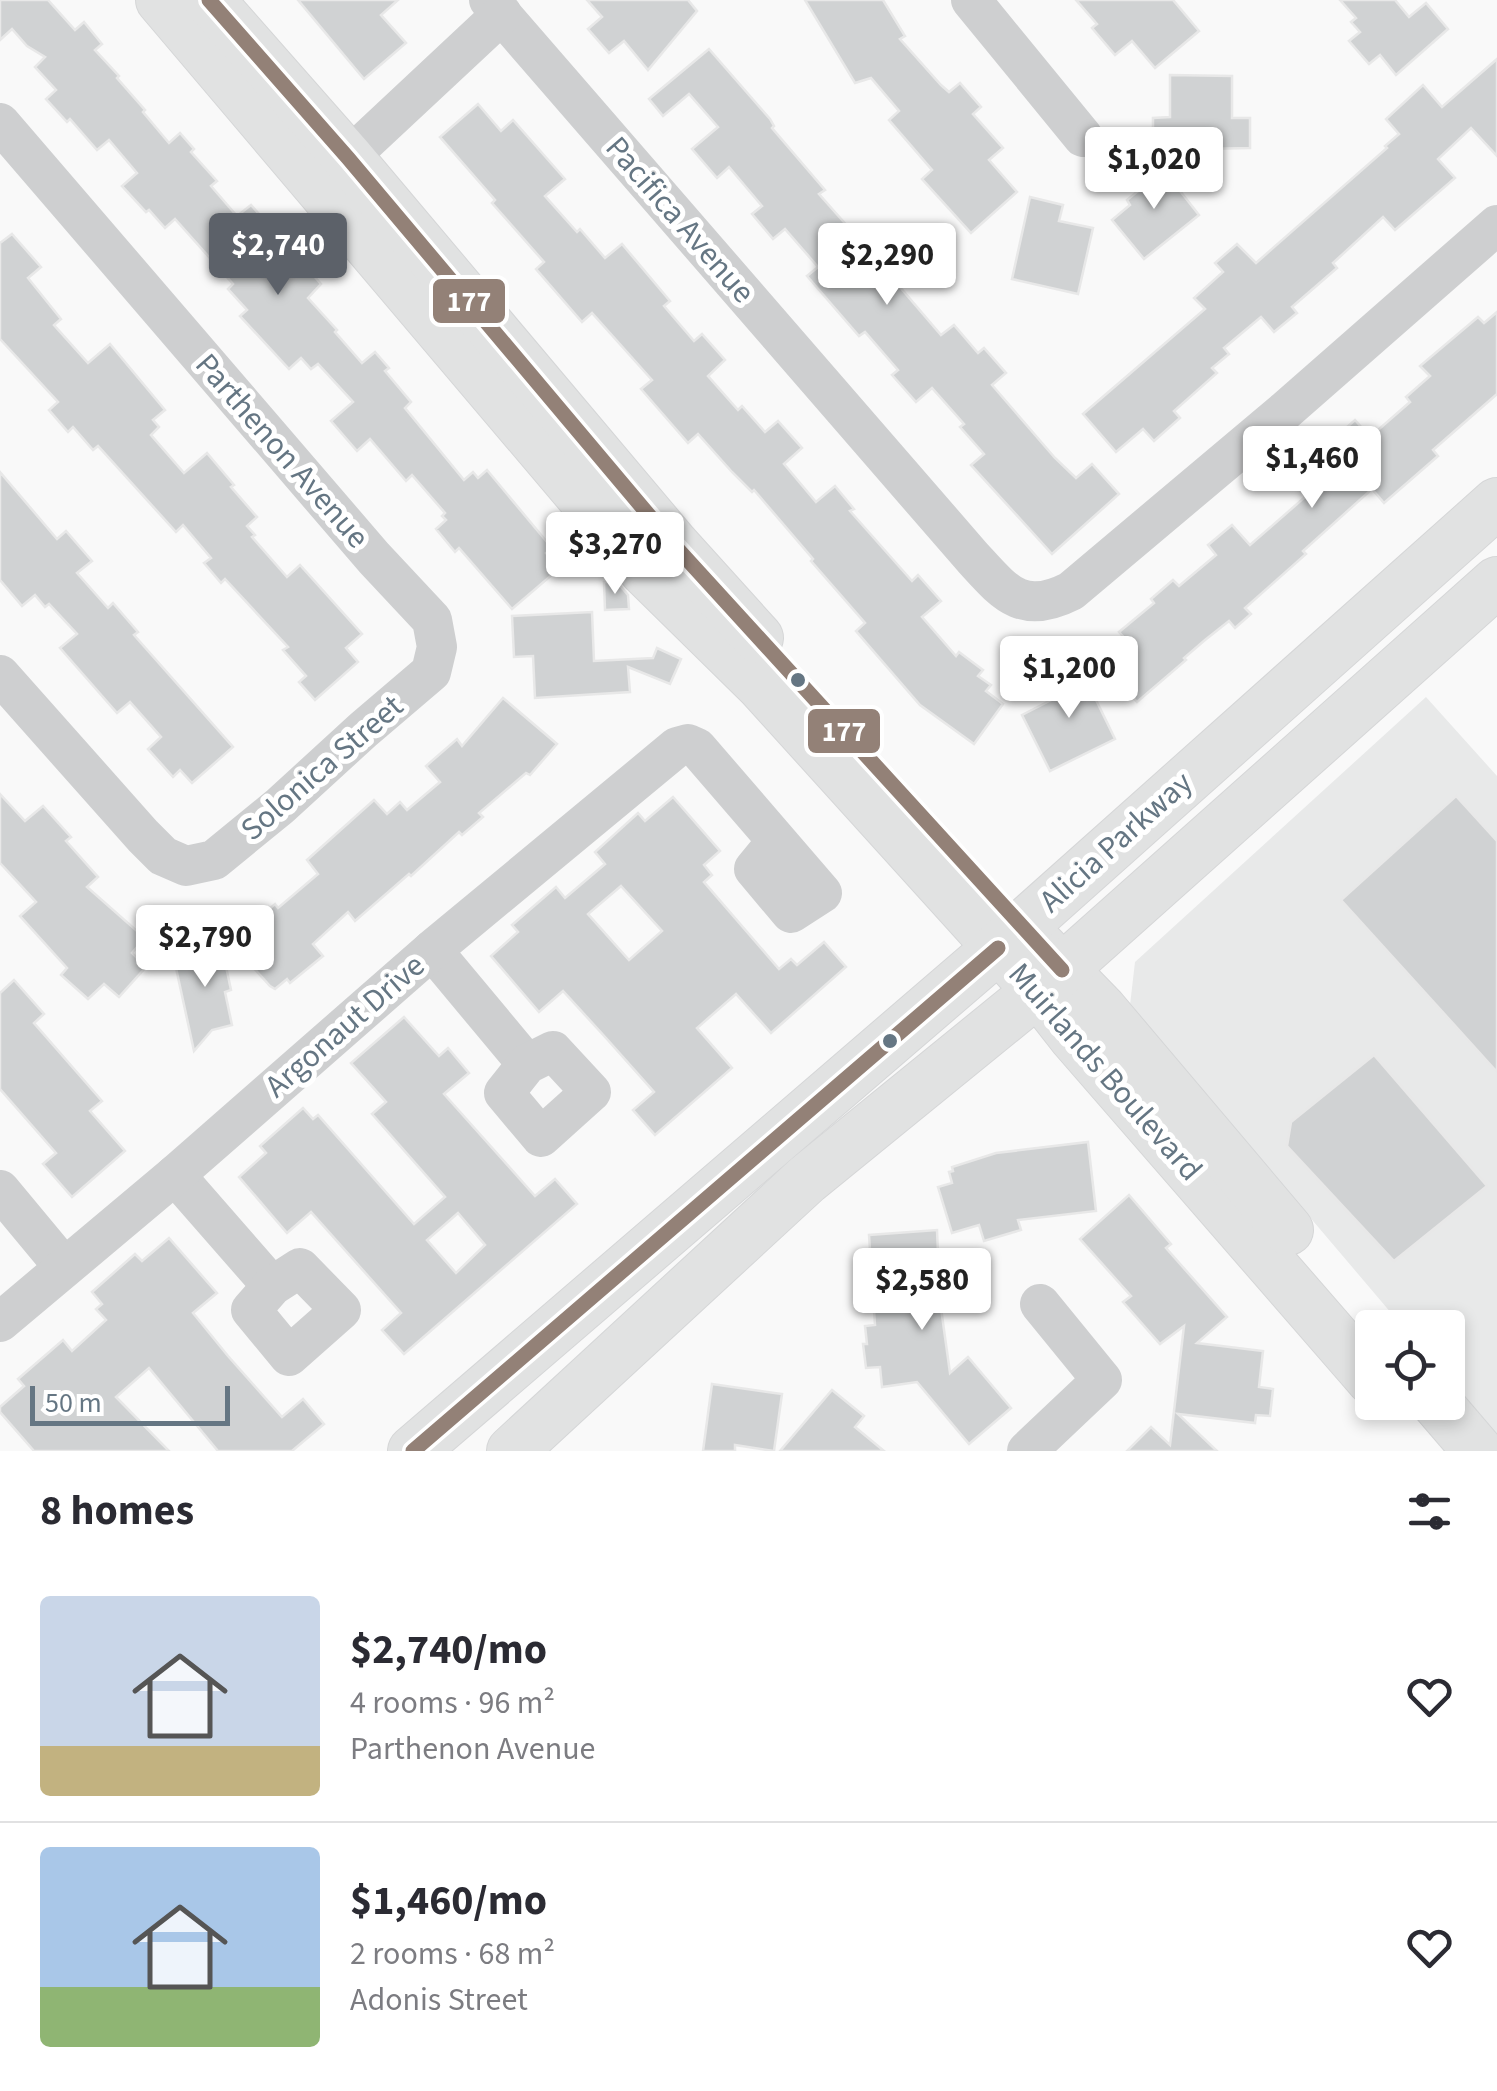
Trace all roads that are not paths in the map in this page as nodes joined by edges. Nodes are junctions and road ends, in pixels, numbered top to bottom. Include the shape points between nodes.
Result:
1 (161, 0) edge
2 (209, 0) edge
3 (971, 0) edge
4 (496, 7) edge
5 (0, 123) edge
6 (1084, 137) dead end
7 (333, 170) junction
8 (1497, 225) edge
9 (1497, 503) edge
10 (1497, 582) edge
11 (437, 647) joint
12 (0, 675) edge
13 (777, 841) dead end
14 (1009, 937) junction
15 (432, 950) junction
16 (1050, 980) junction
17 (527, 1064) dead end
18 (174, 1174) junction
19 (0, 1190) edge
20 (64, 1267) junction
21 (272, 1286) dead end
22 (1040, 1304) dead end
23 (1356, 1310) edge
24 (0, 1322) edge
25 (1355, 1360) edge
26 (1407, 1420) edge
27 (1451, 1420) edge
28 (412, 1451) edge
29 (512, 1451) edge
30 (1027, 1451) edge
31 (1433, 1451) edge
32 (1478, 1451) edge

1 - 7 main road, Muirlands Boulevard
2 - 7 main road, Muirlands Boulevard
3 - 6 street
4 - 7 street
4 - 8 street, Pacifica Avenue via 994,581 1025,602 1071,591
5 - 11 street, Parthenon Avenue via 432,620
7 - 14 main road, Muirlands Boulevard via 674,545
9 - 14 main road, Alicia Parkway
10 - 16 main road, Alicia Parkway
11 - 12 street, Solonica Street via 431,672 280,806 214,860 186,866 144,836
13 - 15 street, Argonaut Drive via 697,748 676,747
14 - 16 main road, Muirlands Boulevard
14 - 28 main road, Alicia Parkway
15 - 17 street
15 - 18 street, Argonaut Drive
16 - 23 main road, Muirlands Boulevard via 1102,1010
16 - 25 main road, Muirlands Boulevard via 1074,1036
16 - 29 main road, Alicia Parkway via 806,1180
18 - 20 street, Argonaut Drive
18 - 21 street
19 - 20 street
20 - 24 street, Argonaut Drive
22 - 30 street via 1102,1380
26 - 31 main road
27 - 32 main road

